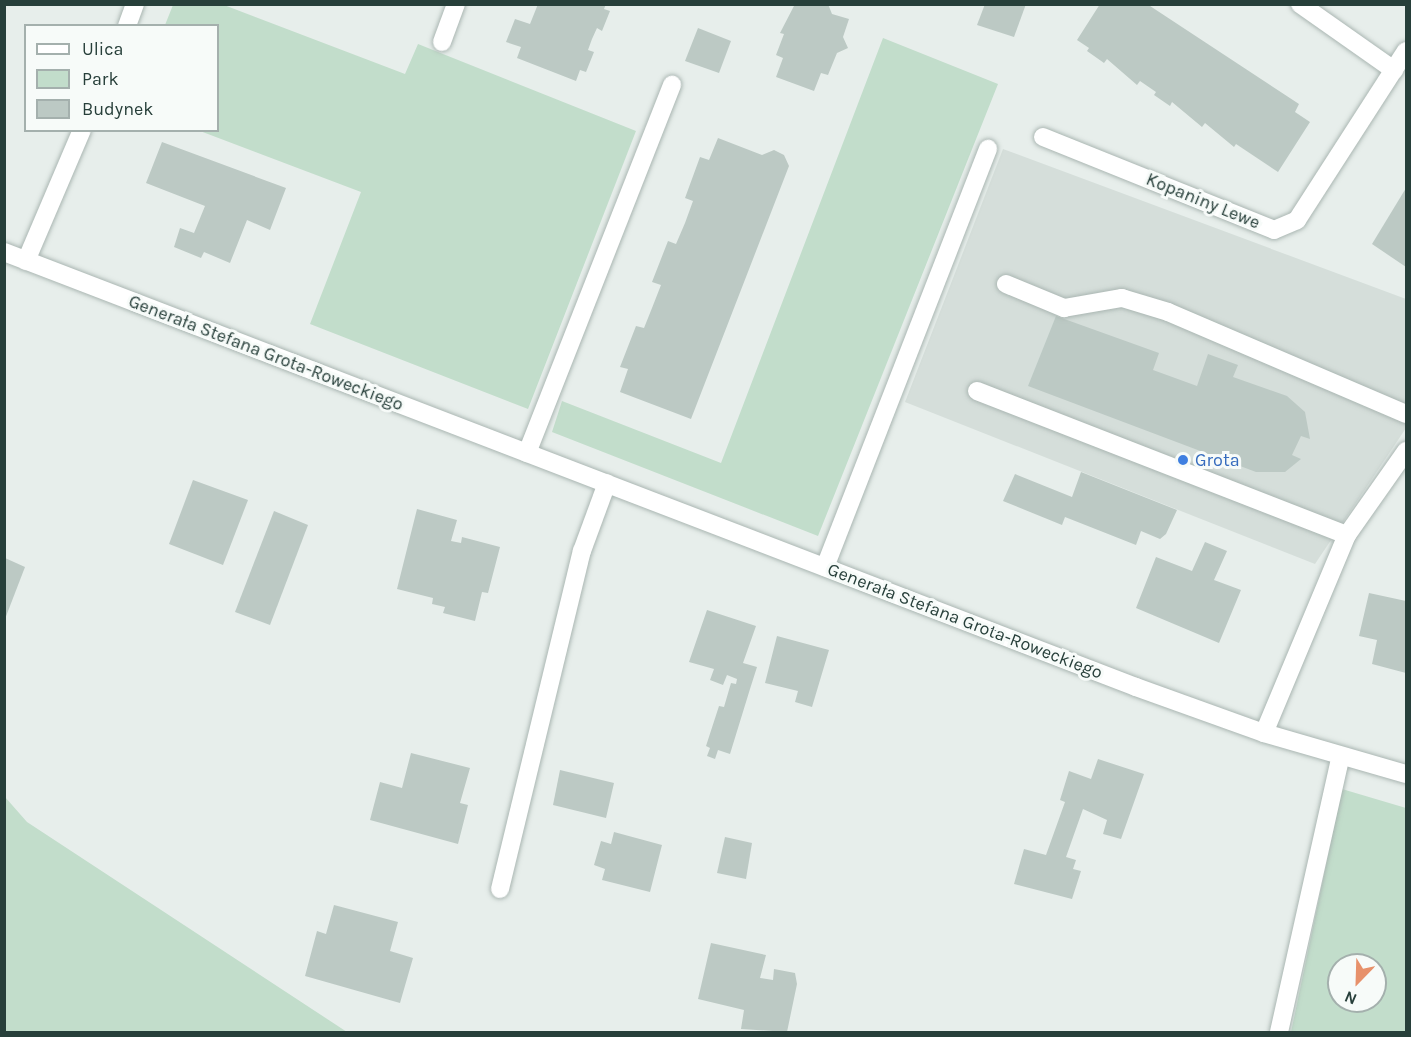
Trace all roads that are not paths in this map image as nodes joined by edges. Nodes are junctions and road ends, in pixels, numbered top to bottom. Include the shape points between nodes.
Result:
1 (135, 4) edge
2 (456, 4) edge
3 (1300, 4) edge
4 (128, 24) edge
5 (442, 42) dead end
6 (1407, 51) edge
7 (1394, 70) junction
8 (672, 85) dead end
9 (80, 132) edge
10 (1043, 137) dead end
11 (988, 149) dead end
12 (4, 252) edge
13 (26, 261) junction
14 (1006, 284) dead end
15 (977, 391) dead end
16 (1407, 414) edge
17 (1407, 451) edge
18 (527, 453) junction
19 (607, 483) junction
20 (1347, 535) junction
21 (825, 567) junction
22 (1264, 733) junction
23 (1340, 758) junction
24 (1407, 774) edge
25 (500, 889) dead end
26 (1279, 1032) edge

1 - 4 street
2 - 5 street
3 - 7 street
6 - 7 street, Kopaniny Lewe
7 - 10 street, Kopaniny Lewe via 1297,220 1274,230
8 - 18 street
9 - 13 street
11 - 21 street
12 - 13 street, Generała Stefana Grota-Roweckiego
13 - 18 street, Generała Stefana Grota-Roweckiego
14 - 16 street via 1064,308 1122,298 1168,312
15 - 20 street
17 - 20 street
18 - 19 street, Generała Stefana Grota-Roweckiego
19 - 21 street, Generała Stefana Grota-Roweckiego
19 - 25 street via 582,551
20 - 22 street
21 - 22 street, Generała Stefana Grota-Roweckiego
22 - 23 street, Generała Stefana Grota-Roweckiego
23 - 24 street, Generała Stefana Grota-Roweckiego
23 - 26 street

